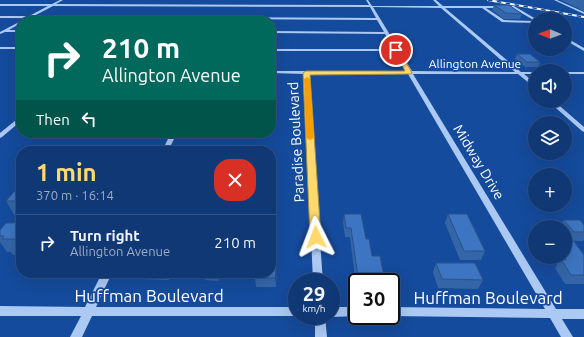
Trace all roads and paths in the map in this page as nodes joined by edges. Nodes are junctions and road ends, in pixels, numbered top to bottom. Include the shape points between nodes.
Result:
1 (3, 0) edge
2 (62, 0) edge
3 (153, 0) edge
4 (236, 0) edge
5 (367, 0) edge
6 (434, 0) edge
7 (555, 0) edge
8 (0, 1) edge
9 (0, 5) edge
10 (51, 6) junction
11 (146, 6) junction
12 (233, 6) junction
13 (371, 7) junction
14 (442, 7) junction
15 (483, 7) junction
16 (142, 10) dead end
17 (584, 13) edge
18 (33, 16) edge
19 (229, 16) edge
20 (528, 16) edge
21 (0, 17) edge
22 (16, 18) edge
23 (378, 19) junction
24 (276, 20) edge
25 (528, 21) edge
26 (16, 24) edge
27 (16, 31) edge
28 (1, 32) edge
29 (276, 32) edge
30 (386, 33) junction
31 (572, 42) edge
32 (0, 48) edge
33 (16, 48) edge
34 (276, 50) edge
35 (396, 50) junction
36 (584, 50) edge
37 (276, 72) edge
38 (519, 72) junction
39 (306, 73) junction
40 (409, 73) junction
41 (528, 73) edge
42 (572, 73) edge
43 (583, 74) edge
44 (528, 80) edge
45 (559, 108) edge
46 (16, 122) edge
47 (584, 130) edge
48 (0, 136) edge
49 (317, 273) edge
50 (105, 278) edge
51 (89, 310) junction
52 (0, 311) edge
53 (288, 312) edge
54 (400, 312) edge
55 (552, 312) junction
56 (584, 314) edge
57 (320, 325) edge
58 (76, 337) edge
59 (321, 337) edge
60 (567, 337) edge

1 - 8 street
2 - 10 street
3 - 11 street
4 - 12 street
5 - 13 street, Midway Drive
6 - 14 street
7 - 17 street
9 - 10 street
10 - 11 street
10 - 18 street
11 - 12 street
11 - 16 street
12 - 13 street
12 - 19 street
13 - 14 street
13 - 23 street, Midway Drive
14 - 15 street
14 - 38 street
15 - 20 street via 514,7
15 - 25 street via 503,21
21 - 22 street
23 - 24 street
23 - 30 street, Midway Drive
26 - 28 street
27 - 28 street
29 - 30 street
30 - 35 street, Midway Drive
31 - 36 street
32 - 33 street
34 - 35 street
35 - 40 street, Midway Drive
37 - 39 street, Allington Avenue
38 - 40 street, Allington Avenue
38 - 41 street, Allington Avenue
38 - 44 street
39 - 40 street, Allington Avenue
39 - 49 street, Paradise Boulevard
40 - 55 street, Midway Drive
42 - 43 street
45 - 47 street
46 - 48 street
50 - 51 street
51 - 52 street, Huffman Boulevard
51 - 53 street, Huffman Boulevard
51 - 58 street
54 - 55 street, Huffman Boulevard
55 - 56 street, Huffman Boulevard
55 - 60 street, Midway Drive
57 - 59 street

